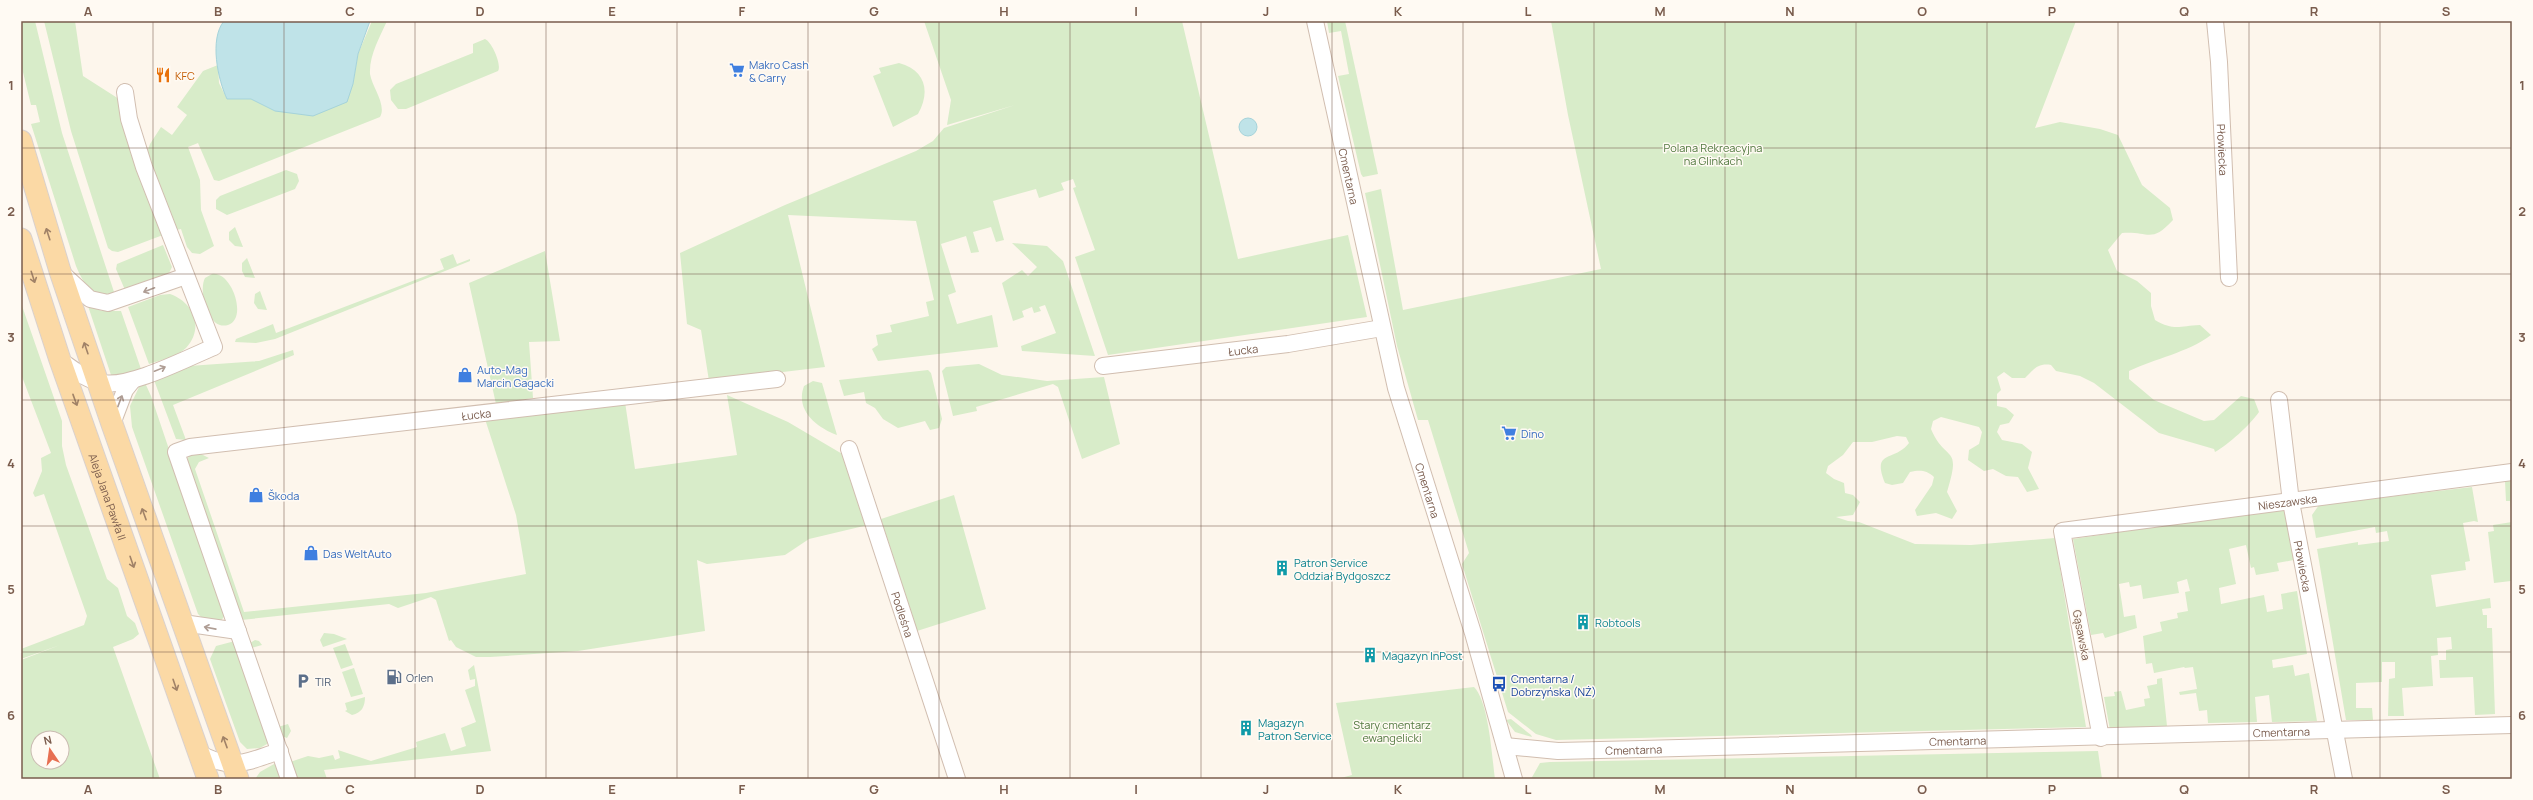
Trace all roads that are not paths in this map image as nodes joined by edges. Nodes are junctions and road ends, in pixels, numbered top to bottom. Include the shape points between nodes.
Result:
1 (1315, 21) edge
2 (2215, 21) edge
3 (125, 92) dead end
4 (21, 141) edge
5 (21, 240) edge
6 (60, 271) junction
7 (186, 276) junction
8 (2229, 278) dead end
9 (1382, 328) junction
10 (60, 360) junction
11 (1103, 366) dead end
12 (777, 379) dead end
13 (133, 380) junction
14 (98, 382) junction
15 (2279, 400) dead end
16 (112, 424) junction
17 (849, 449) dead end
18 (2512, 472) edge
19 (2291, 502) junction
20 (2062, 532) joint
21 (183, 622) junction
22 (238, 631) junction
23 (2512, 725) edge
24 (2336, 732) junction
25 (2102, 738) junction
26 (1505, 746) junction
27 (280, 751) junction
28 (199, 753) junction
29 (236, 772) edge
30 (208, 779) edge
31 (289, 779) edge
32 (957, 779) edge
33 (1514, 779) edge
34 (2344, 779) edge

1 - 9 street, Cmentarna
2 - 8 street, Płowiecka
3 - 7 street via 128,119 141,160
6 -> 4 main road
5 -> 10 main road, Aleja Jana Pawła II
7 -> 6 street via 108,303 90,299
14 -> 6 main road
13 -> 7 street via 214,347
9 - 11 street, Łucka via 1288,344
9 - 26 street, Cmentarna via 1396,388
10 - 14 street
10 -> 28 main road, Aleja Jana Pawła II
12 - 22 street, Łucka via 190,447 176,452
13 - 14 street via 109,384
16 -> 13 street via 125,390
14 - 16 main road
15 - 19 street, Płowiecka
21 -> 16 main road
17 - 32 street, Podleśna
18 - 19 street, Nieszawska
19 - 20 street, Nieszawska
19 - 24 street, Płowiecka
20 - 25 street, Gąsawska
22 -> 21 street
29 -> 21 main road
22 - 27 street
23 - 24 street, Cmentarna
24 - 25 street, Cmentarna
24 - 34 street, Płowiecka
25 - 26 street, Cmentarna via 1558,751
26 - 33 street
27 - 29 street
27 - 31 street
28 - 29 street
28 - 30 main road, Aleja Jana Pawła II

